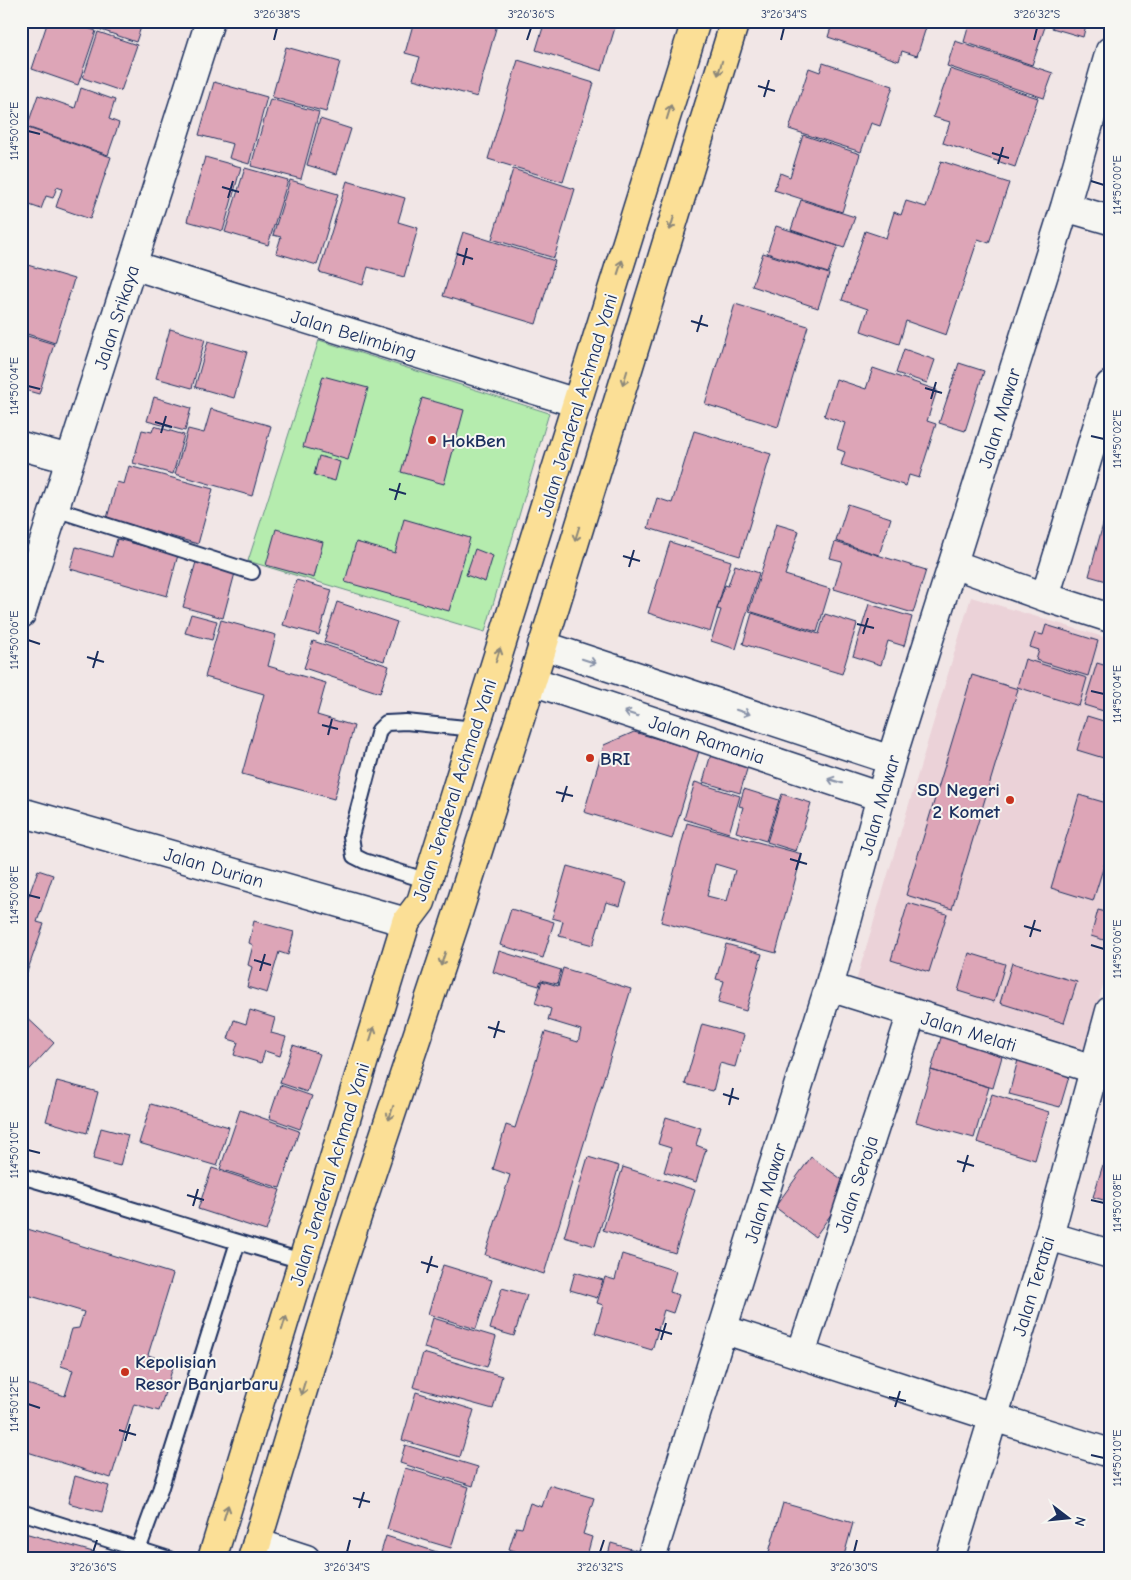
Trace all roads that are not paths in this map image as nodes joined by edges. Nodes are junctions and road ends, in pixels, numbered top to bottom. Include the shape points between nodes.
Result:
1 (210, 21) edge
2 (696, 21) edge
3 (734, 21) edge
4 (1110, 51) edge
5 (1065, 207) junction
6 (1110, 220) edge
7 (132, 266) junction
8 (1110, 385) edge
9 (577, 403) junction
10 (21, 446) edge
11 (70, 460) junction
12 (55, 509) junction
13 (953, 564) junction
14 (252, 572) dead end
15 (1045, 597) junction
16 (21, 614) edge
17 (1110, 618) edge
18 (542, 645) junction
19 (532, 681) junction
20 (475, 729) junction
21 (891, 760) junction
22 (881, 796) junction
23 (21, 812) edge
24 (418, 902) junction
25 (458, 913) junction
26 (829, 987) junction
27 (1110, 1011) edge
28 (912, 1013) junction
29 (1102, 1072) edge
30 (21, 1176) edge
31 (1049, 1236) junction
32 (238, 1242) junction
33 (1110, 1254) edge
34 (302, 1261) junction
35 (338, 1274) junction
36 (722, 1328) junction
37 (801, 1354) junction
38 (993, 1417) junction
39 (1110, 1453) edge
40 (21, 1512) edge
41 (138, 1550) junction
42 (254, 1551) edge
43 (169, 1559) edge
44 (212, 1559) edge
45 (306, 1559) edge
46 (651, 1559) edge
47 (950, 1559) edge

1 - 7 street, Jalan Srikaya
9 -> 2 highway, Jalan Jenderal Achmad Yani
3 -> 18 highway, Jalan Jenderal Achmad Yani
4 - 5 street, Jalan Mawar
5 - 6 street
5 - 13 street, Jalan Mawar
7 - 9 street, Jalan Belimbing
7 - 11 street, Jalan Srikaya
8 - 15 street
20 -> 9 highway, Jalan Jenderal Achmad Yani
10 - 11 street
11 - 12 street, Jalan Srikaya
12 - 14 lane
12 - 16 street, Jalan Srikaya
13 - 15 street
13 - 21 street, Jalan Mawar
15 - 17 street
18 - 19 highway, Jalan Jenderal Achmad Yani
18 -> 21 street, Jalan Ramania
22 -> 19 street, Jalan Ramania
19 - 25 highway, Jalan Jenderal Achmad Yani
20 - 24 highway, Jalan Jenderal Achmad Yani
20 - 24 lane via 406,722 386,723 379,730 351,836 354,856
21 - 22 street, Jalan Mawar
22 - 26 street, Jalan Mawar
23 - 24 street, Jalan Durian
24 - 25 highway
34 -> 24 highway, Jalan Jenderal Achmad Yani
25 -> 35 highway, Jalan Jenderal Achmad Yani
26 - 28 street, Jalan Melati
26 - 36 street, Jalan Mawar
27 - 29 street, Jalan Teratai
28 - 29 street, Jalan Melati
28 - 37 street, Jalan Seroja
29 - 31 street, Jalan Teratai
30 - 32 lane
31 - 33 street
31 - 38 street, Jalan Teratai
32 - 34 lane
32 - 41 lane
34 - 35 highway
44 -> 34 highway, Jalan Jenderal Achmad Yani
35 -> 42 highway, Jalan Jenderal Achmad Yani
36 - 37 street
36 - 46 street, Jalan Mawar
37 - 38 street
38 - 39 street
38 - 47 street, Jalan Teratai
40 - 41 lane
41 - 43 lane
42 - 45 street

